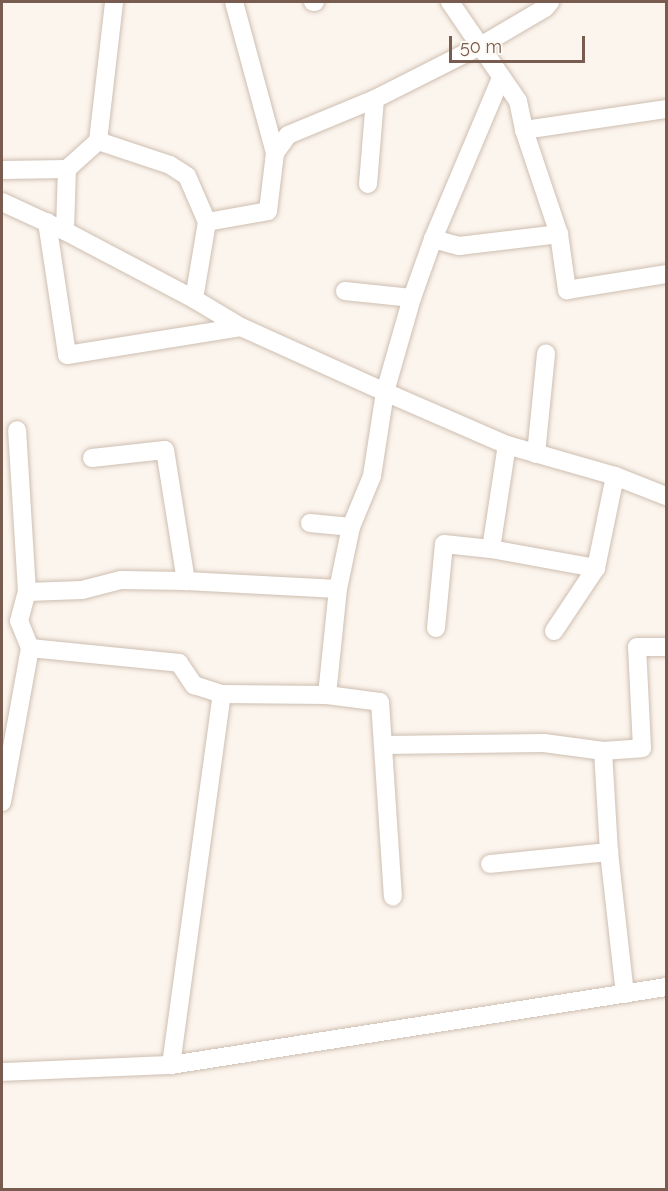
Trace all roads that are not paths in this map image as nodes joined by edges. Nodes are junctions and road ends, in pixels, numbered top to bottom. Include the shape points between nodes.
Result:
1 (114, 2) edge
2 (234, 2) edge
3 (450, 2) edge
4 (550, 2) edge
5 (482, 45) junction
6 (501, 78) junction
7 (375, 99) junction
8 (666, 109) edge
9 (524, 130) junction
10 (98, 141) junction
11 (275, 153) junction
12 (67, 169) junction
13 (2, 170) edge
14 (368, 184) dead end
15 (2, 202) edge
16 (47, 222) junction
17 (207, 222) junction
18 (65, 231) junction
19 (559, 234) junction
20 (433, 238) junction
21 (666, 274) edge
22 (345, 291) dead end
23 (412, 298) junction
24 (194, 299) junction
25 (241, 327) junction
26 (546, 354) dead end
27 (385, 392) junction
28 (17, 430) dead end
29 (507, 445) junction
30 (536, 454) junction
31 (92, 458) dead end
32 (615, 476) junction
33 (666, 496) edge
34 (310, 523) dead end
35 (351, 527) junction
36 (491, 549) junction
37 (596, 568) junction
38 (186, 581) junction
39 (338, 590) junction
40 (27, 592) junction
41 (10, 619) edge
42 (436, 628) dead end
43 (554, 632) dead end
44 (666, 647) edge
45 (30, 648) junction
46 (222, 694) junction
47 (327, 695) junction
48 (383, 745) junction
49 (603, 751) junction
50 (2, 802) edge
51 (609, 852) junction
52 (490, 864) dead end
53 (393, 897) dead end
54 (666, 987) edge
55 (625, 994) junction
56 (171, 1065) junction
57 (2, 1072) edge

1 - 10 street
2 - 11 street
3 - 5 street
4 - 5 street
5 - 6 street
5 - 7 street
6 - 9 street via 518,101
6 - 20 street
7 - 11 street via 288,135
7 - 14 street
8 - 9 street
9 - 19 street
10 - 12 street
10 - 17 street via 170,165 187,176
11 - 17 street via 268,211
12 - 13 street
12 - 18 street
15 - 16 street
16 - 18 street
16 - 25 street via 67,355
17 - 24 street
18 - 24 street
19 - 20 street via 459,246
19 - 21 street via 567,290
20 - 23 street
22 - 23 street
23 - 27 street
24 - 25 street
25 - 27 street
26 - 30 street
27 - 29 street
27 - 35 street via 372,476
28 - 40 street
29 - 30 street
29 - 36 street
30 - 32 street
31 - 38 street via 165,450
32 - 33 street
32 - 37 street
34 - 35 street
35 - 39 street
36 - 37 street
36 - 42 street via 444,544
37 - 43 street
38 - 39 street
38 - 40 street via 121,580 82,590
39 - 47 street
40 - 41 street
41 - 45 street
44 - 49 street via 637,647 642,748
45 - 46 street via 179,663 194,685
45 - 50 street
46 - 47 street
46 - 56 street
47 - 48 street via 380,702
48 - 49 street via 544,744
48 - 53 street
49 - 51 street
51 - 52 street
51 - 55 street
54 - 55 street
55 - 56 street
56 - 57 street

